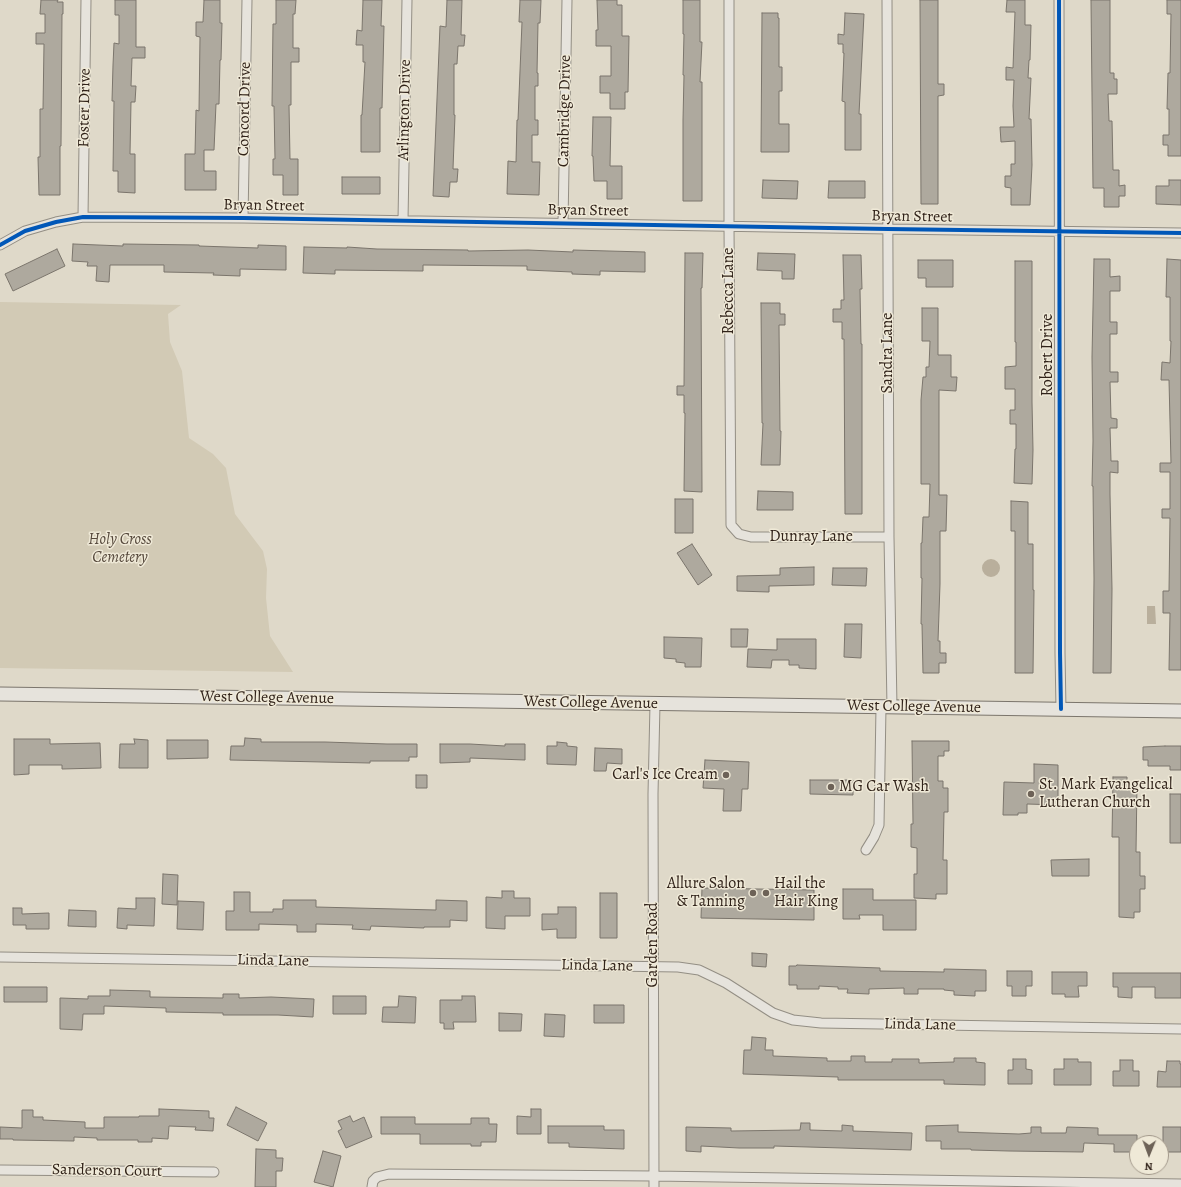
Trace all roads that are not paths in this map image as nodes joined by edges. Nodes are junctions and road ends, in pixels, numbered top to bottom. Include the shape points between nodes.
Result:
1 (86, 0) edge
2 (247, 0) edge
3 (407, 0) edge
4 (567, 0) edge
5 (729, 0) edge
6 (887, 0) edge
7 (1059, 0) edge
8 (83, 217) junction
9 (243, 218) junction
10 (403, 220) junction
11 (563, 223) junction
12 (729, 226) junction
13 (888, 229) junction
14 (1060, 231) junction
15 (1181, 233) edge
16 (0, 245) edge
17 (736, 532) joint
18 (888, 537) junction
19 (0, 694) edge
20 (655, 704) junction
21 (886, 707) junction
22 (1061, 709) junction
23 (1181, 711) edge
24 (866, 850) dead end
25 (0, 957) edge
26 (654, 967) junction
27 (1181, 1028) edge
28 (0, 1170) edge
29 (214, 1172) dead end
30 (654, 1176) junction
31 (808, 1183) edge
32 (963, 1184) edge
33 (1181, 1184) edge
34 (372, 1187) edge
35 (654, 1187) edge

1 - 8 street, Foster Drive
2 - 9 street, Concord Drive
3 - 10 street, Arlington Drive
4 - 11 street, Cambridge Drive
5 - 12 street, Rebecca Lane
6 - 13 street, Sandra Lane
7 - 14 street, Robert Drive
8 - 9 street, Bryan Street
8 - 16 street, Bryan Street via 25,231
9 - 10 street, Bryan Street
10 - 11 street, Bryan Street
11 - 12 street, Bryan Street
12 - 13 street, Bryan Street
12 - 17 street, Rebecca Lane via 730,512 731,525
13 - 14 street, Bryan Street
13 - 18 street, Sandra Lane
14 - 15 street, Bryan Street
14 - 22 street, Robert Drive
17 - 18 street, Dunray Lane via 751,537
18 - 21 street, Sandra Lane
19 - 20 main road, West College Avenue
20 - 21 main road, West College Avenue
20 - 26 street, Garden Road
21 - 22 main road, West College Avenue
21 - 24 street, Sandra Lane via 879,825
22 - 23 main road, West College Avenue
25 - 26 street, Linda Lane
26 - 27 street, Linda Lane via 699,970 726,983 773,1014 794,1020 821,1023
26 - 30 street, Garden Road
28 - 29 street, Sanderson Court
30 - 31 street
30 - 34 street via 389,1174 377,1177
30 - 35 street, Garden Road
31 - 32 street
32 - 33 street

